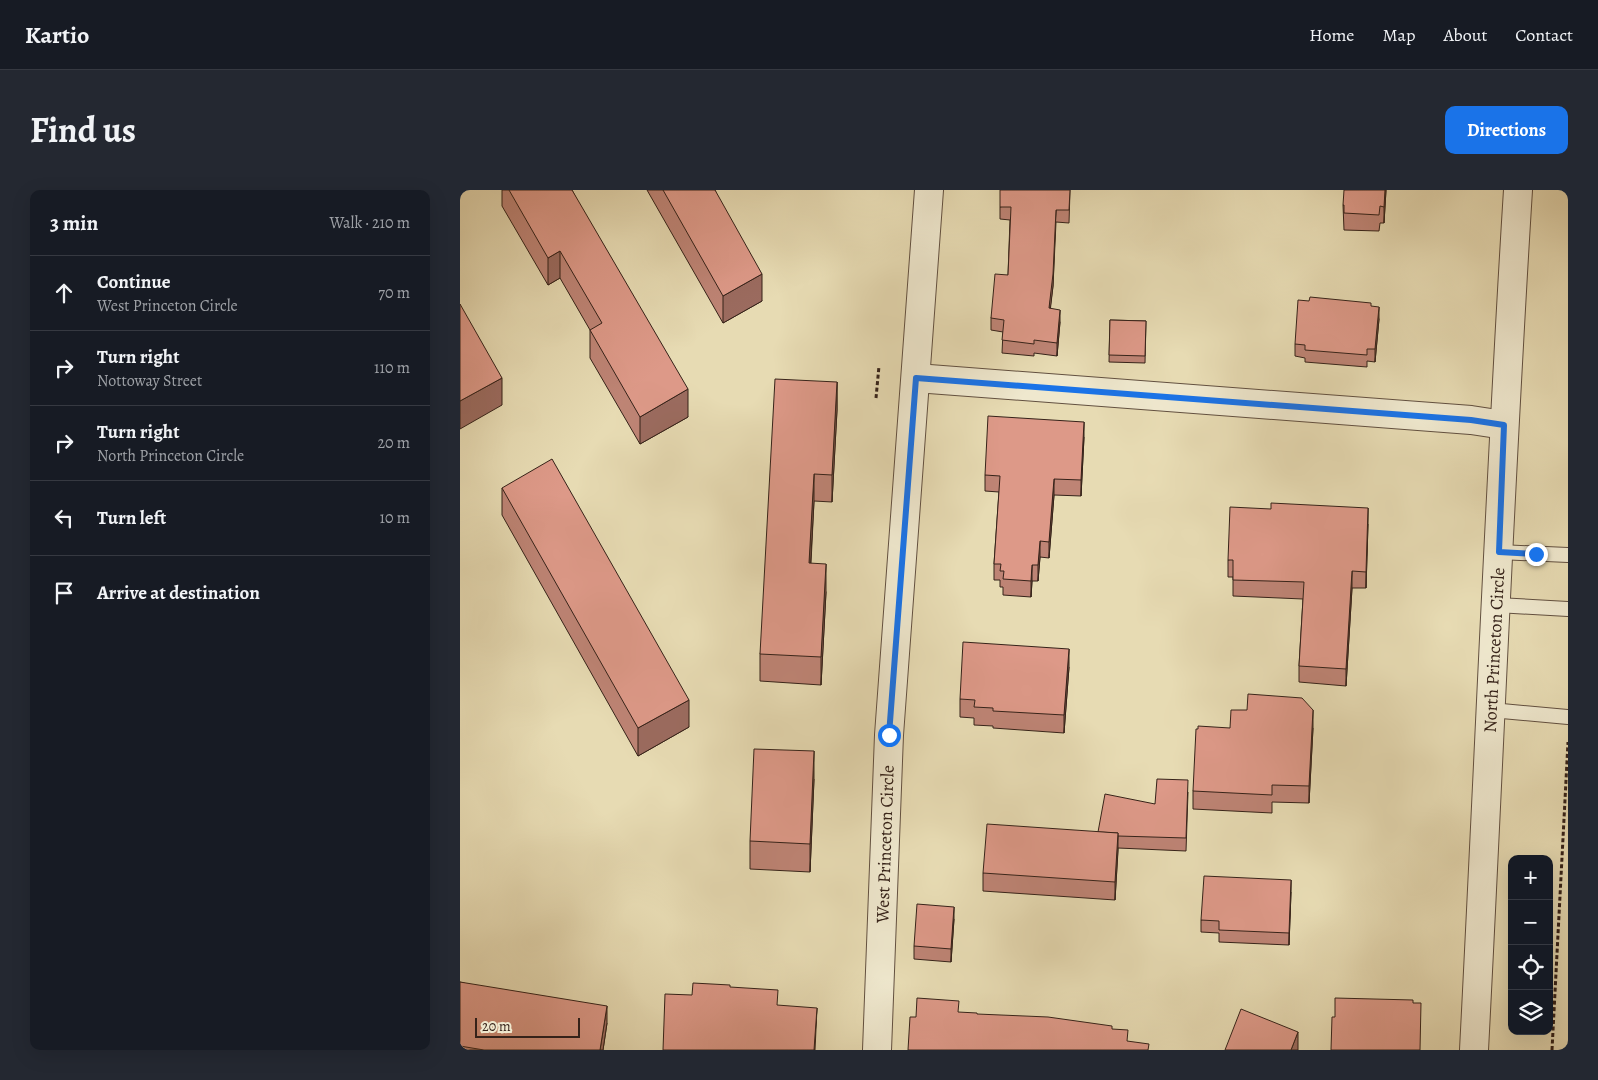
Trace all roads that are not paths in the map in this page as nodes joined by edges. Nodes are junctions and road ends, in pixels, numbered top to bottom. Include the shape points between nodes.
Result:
1 (929, 190) edge
2 (1518, 190) edge
3 (916, 378) junction
4 (1504, 425) junction
5 (1499, 552) junction
6 (1568, 555) edge
7 (1497, 605) junction
8 (1568, 609) edge
9 (1492, 710) junction
10 (1568, 717) edge
11 (877, 1050) edge
12 (1474, 1050) edge

1 - 3 street, West Princeton Circle
2 - 4 street, North Princeton Circle
3 - 4 street
3 - 11 street, West Princeton Circle via 889,735
4 - 5 street, North Princeton Circle
5 - 6 lane
5 - 7 street, North Princeton Circle
7 - 8 lane
7 - 9 street, North Princeton Circle
9 - 10 lane
9 - 12 street, North Princeton Circle

